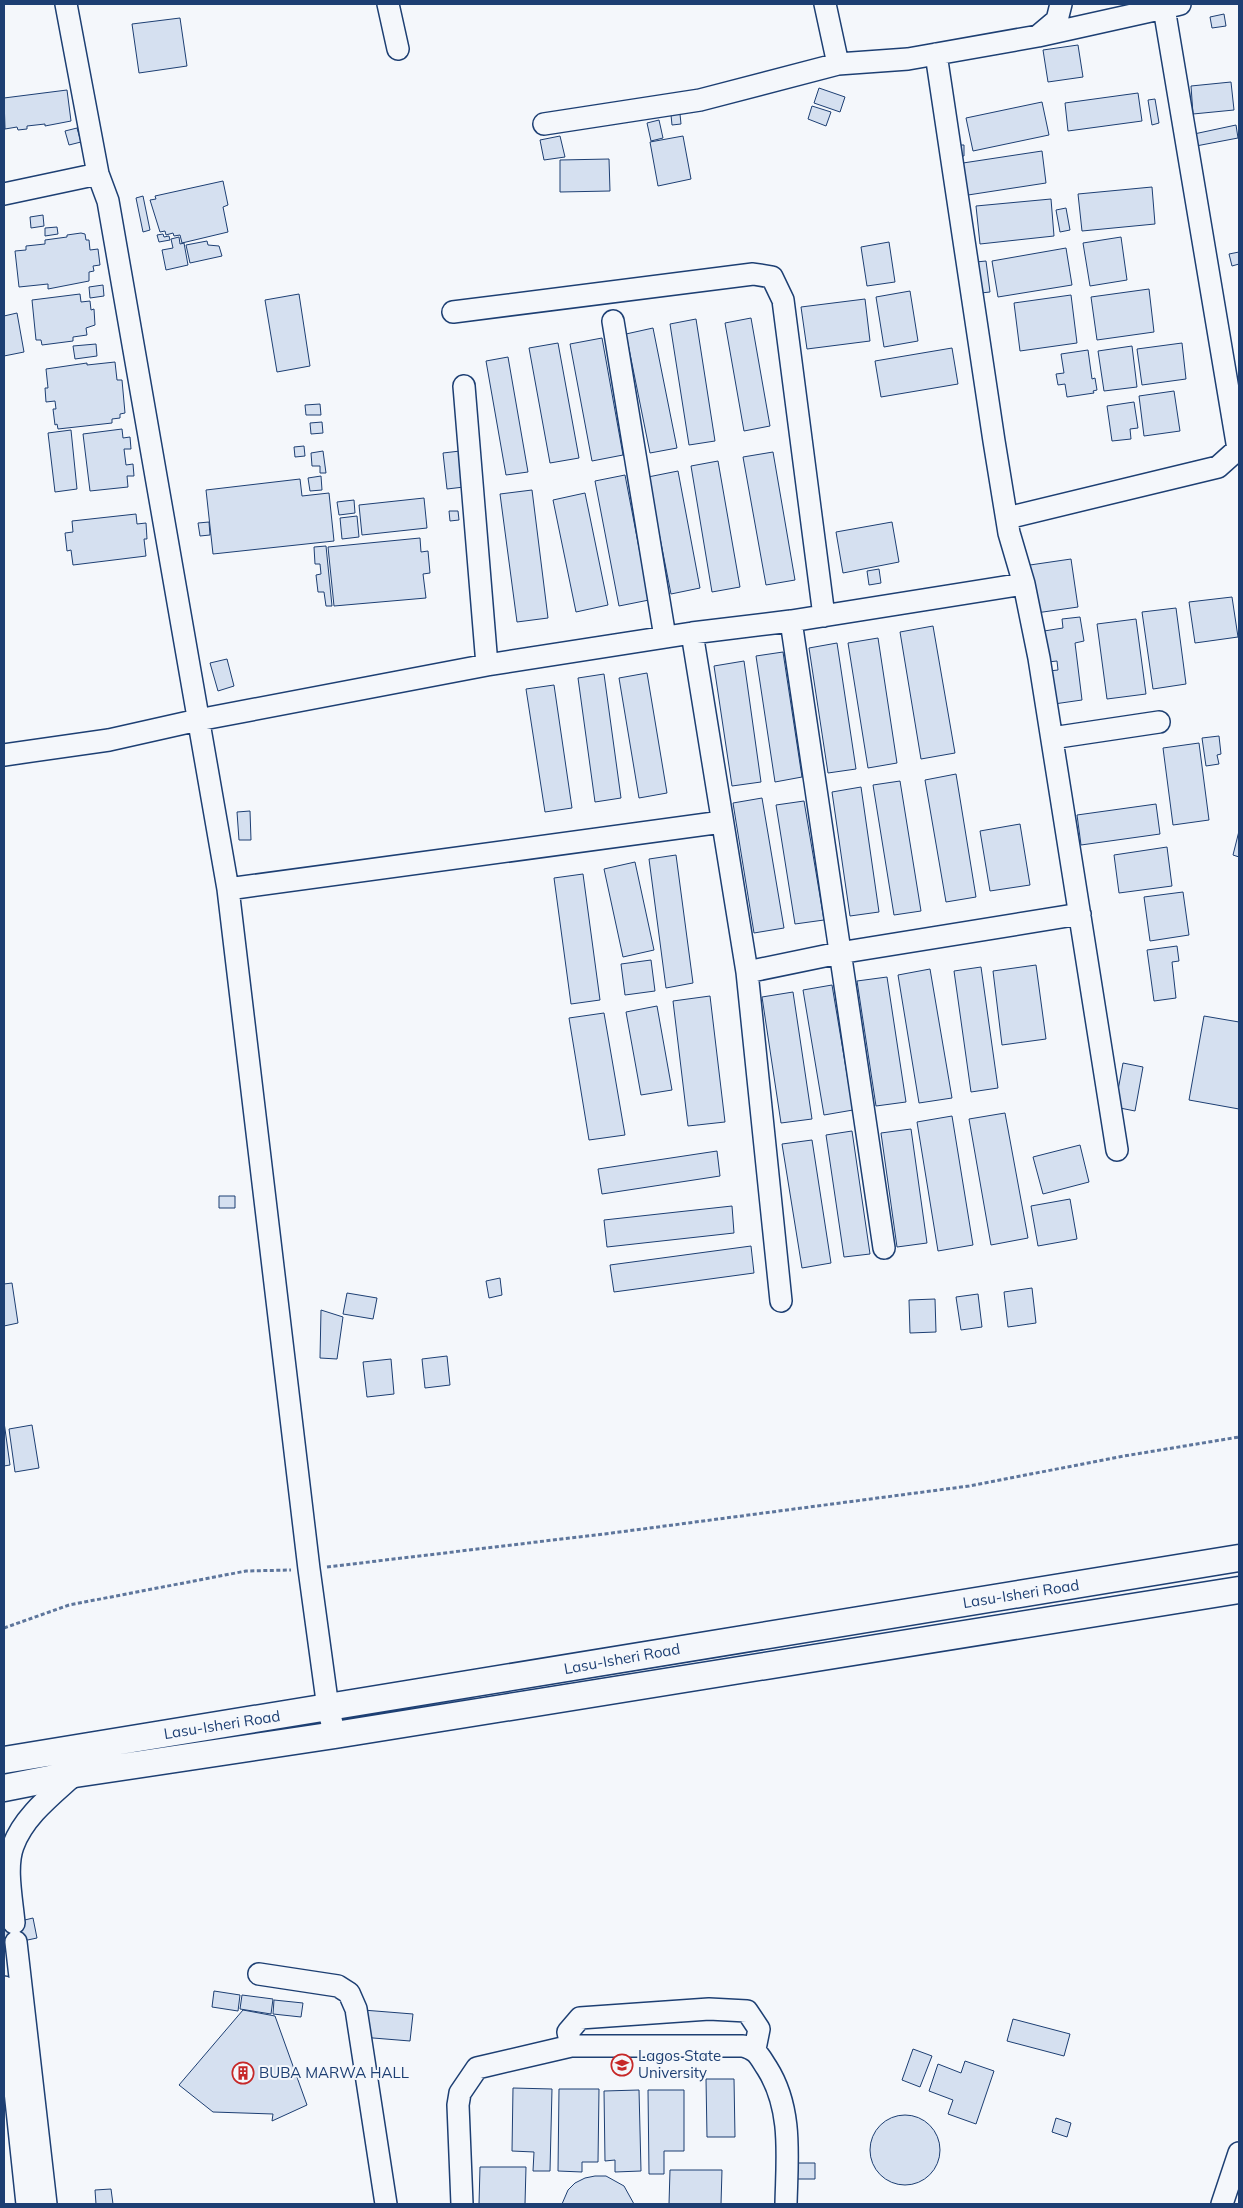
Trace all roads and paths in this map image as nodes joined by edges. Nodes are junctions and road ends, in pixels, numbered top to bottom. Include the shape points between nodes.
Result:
1 (66, 4) edge
2 (388, 4) edge
3 (825, 4) edge
4 (1061, 4) edge
5 (1172, 6) edge
6 (1038, 36) junction
7 (398, 49) dead end
8 (936, 54) junction
9 (838, 64) junction
10 (544, 124) dead end
11 (98, 174) junction
12 (4, 194) edge
13 (453, 312) dead end
14 (613, 321) dead end
15 (464, 386) dead end
16 (1007, 518) junction
17 (1024, 584) junction
18 (824, 616) junction
19 (791, 621) junction
20 (692, 633) junction
21 (665, 637) junction
22 (487, 666) junction
23 (198, 720) junction
24 (1159, 722) dead end
25 (1052, 738) junction
26 (4, 755) edge
27 (722, 822) junction
28 (228, 889) junction
29 (1080, 914) junction
30 (839, 953) junction
31 (747, 972) junction
32 (1117, 1150) dead end
33 (884, 1248) dead end
34 (781, 1301) dead end
35 (1239, 1437) edge
36 (1239, 1558) edge
37 (309, 1569) junction
38 (1239, 1590) edge
39 (4, 1628) edge
40 (328, 1708) junction
41 (335, 1735) junction
42 (4, 1760) edge
43 (75, 1774) junction
44 (4, 1788) edge
45 (259, 1974) dead end
46 (4, 1987) edge
47 (571, 2046) junction
48 (755, 2049) junction
49 (1239, 2153) edge
50 (27, 2204) edge
51 (46, 2204) edge
52 (386, 2204) edge
53 (462, 2204) edge
54 (786, 2204) edge
55 (1222, 2204) edge

1 - 11 street
2 - 7 street
3 - 9 street
4 - 6 street via 1056,20
5 - 6 street
5 - 16 street via 1238,449 1218,467
6 - 8 street
8 - 9 street
8 - 16 street
9 - 10 street via 700,100
11 - 12 street
11 - 23 street via 108,201
13 - 18 street via 753,274 772,277 783,300
14 - 21 street
15 - 22 street
16 - 17 street
17 - 18 street
17 - 25 street
18 - 19 street
19 - 20 street
19 - 30 street
20 - 21 street
20 - 27 street
21 - 22 street
22 - 23 street
23 - 26 street via 109,740
23 - 28 street
24 - 25 street
25 - 29 street
27 - 28 street
27 - 31 street
28 - 37 street
29 - 30 street
29 - 32 street
30 - 31 street
30 - 33 street
31 - 34 street
35 - 37 path via 969,1486
36 - 40 main road, Lasu-Isheri Road
37 - 39 path via 246,1571 69,1605
37 - 40 street
38 - 41 main road, Lasu-Isheri Road
40 - 41 street
40 - 42 main road, Lasu-Isheri Road
41 - 43 main road, Lasu-Isheri Road
43 - 44 main road, Lasu-Isheri Road
43 - 51 street via 30,1815 12,1847 9,1878
45 - 52 street via 338,1986 349,1994 356,2009
46 - 50 street
47 - 48 street via 743,2046
47 - 48 street via 568,2032 580,2018 709,2009 747,2011 759,2029
47 - 53 street via 477,2068 460,2093 458,2105
48 - 54 street via 776,2083 787,2126
49 - 55 street

